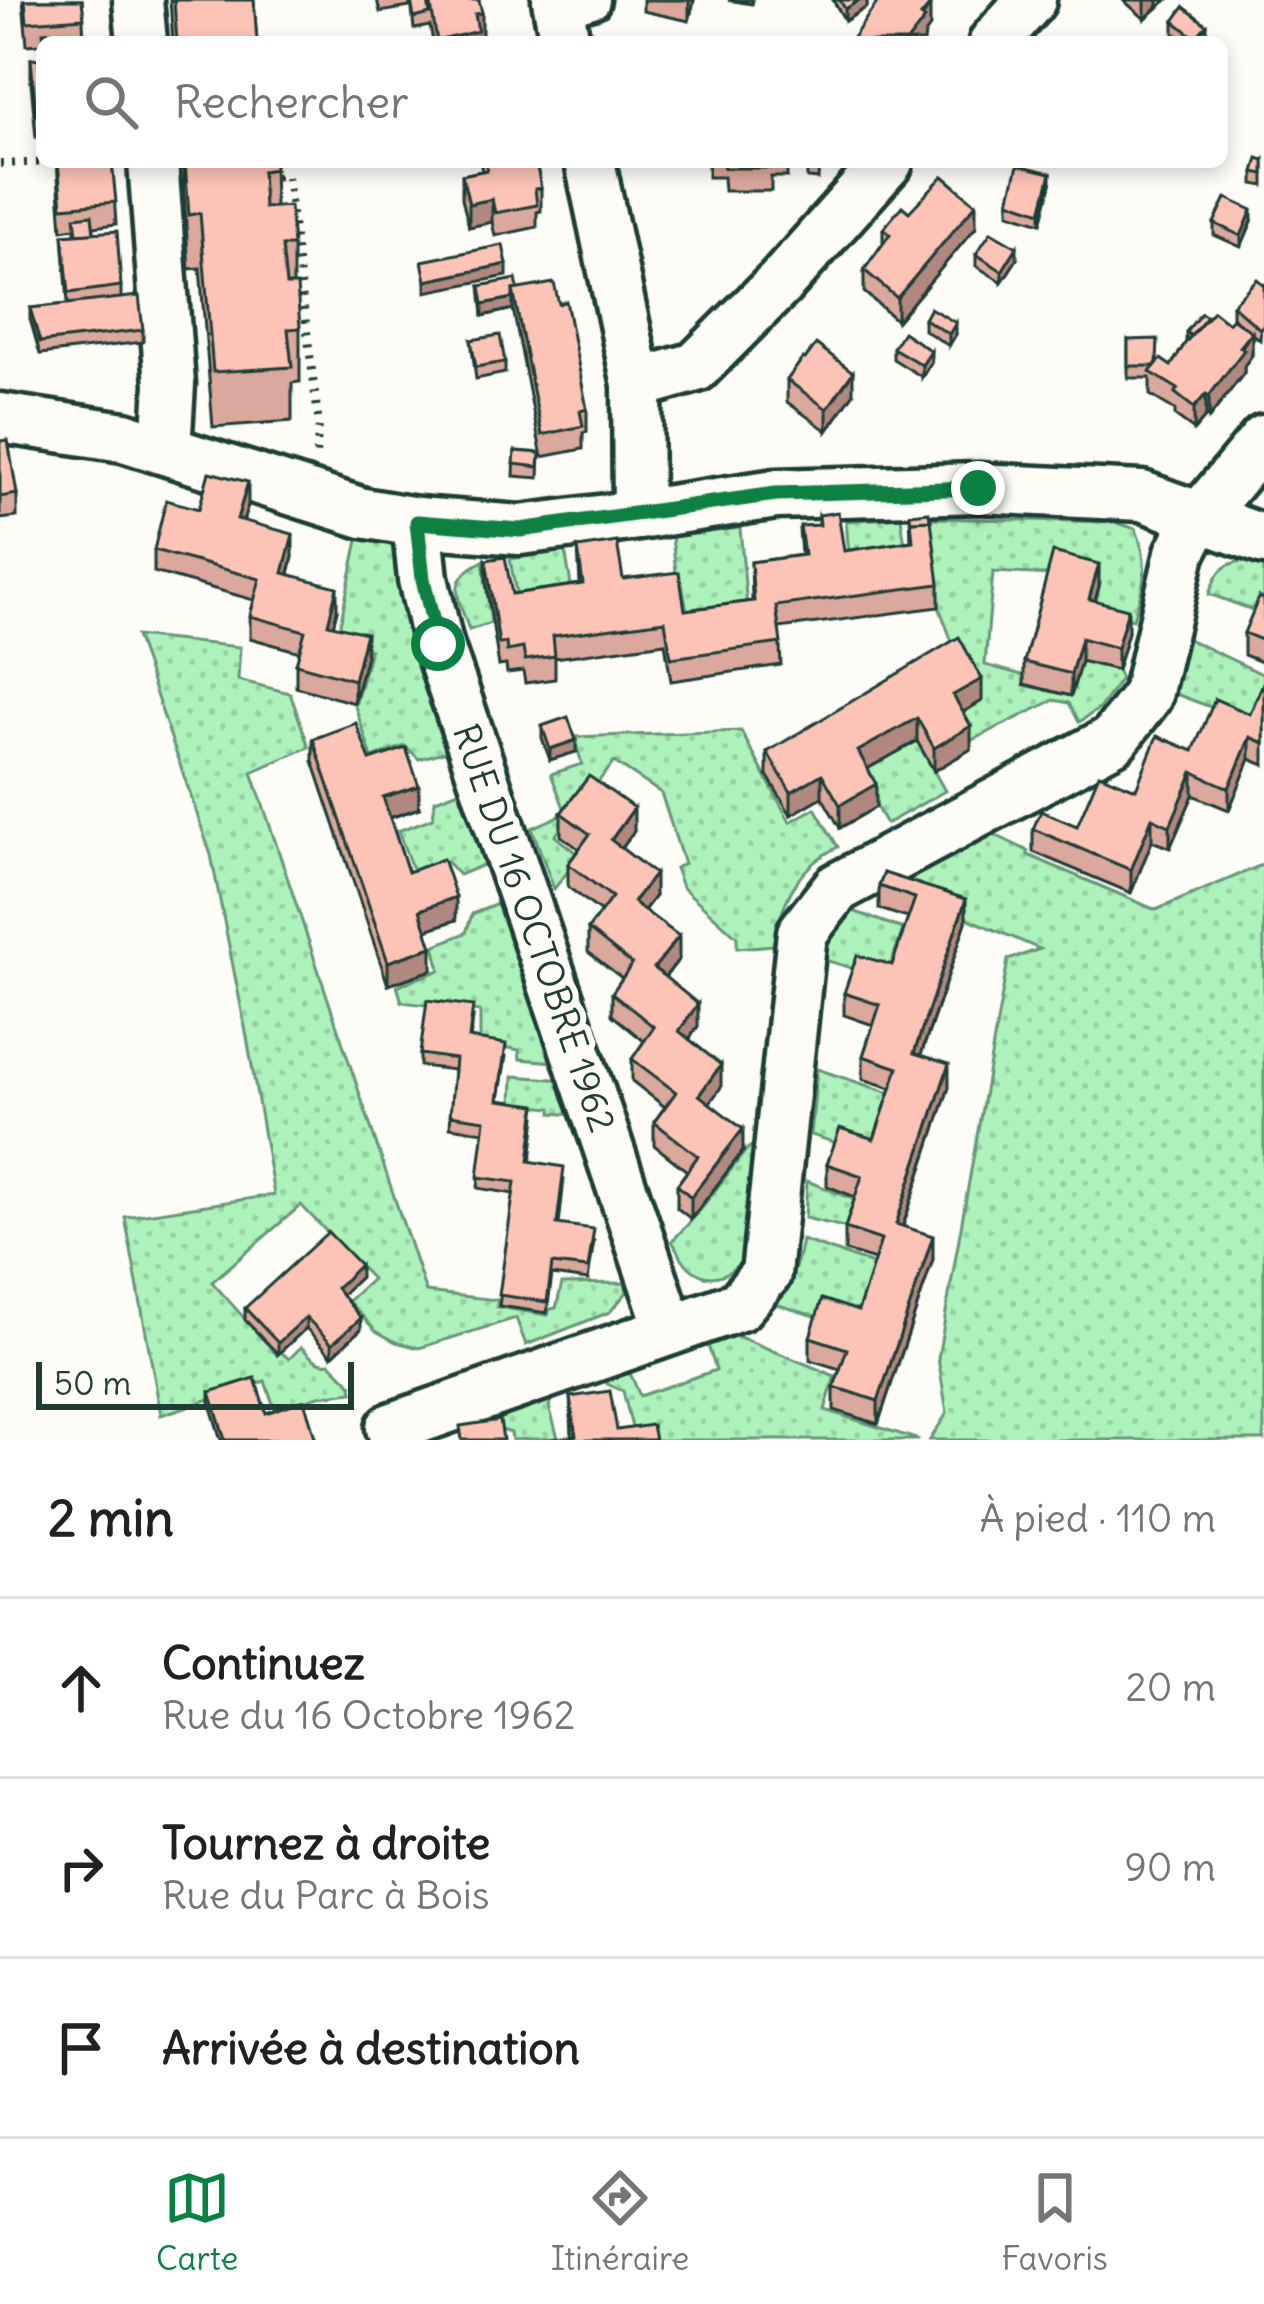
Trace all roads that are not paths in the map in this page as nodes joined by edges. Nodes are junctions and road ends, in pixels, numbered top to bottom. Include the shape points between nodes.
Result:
1 (138, 0) edge
2 (1031, 0) edge
3 (141, 36) edge
4 (999, 36) edge
5 (153, 168) edge
6 (591, 168) edge
7 (883, 168) edge
8 (637, 384) junction
9 (0, 418) edge
10 (1264, 440) edge
11 (166, 449) junction
12 (638, 515) junction
13 (1198, 518) junction
14 (417, 522) junction
15 (1264, 540) edge
16 (670, 1330) junction
17 (392, 1428) dead end

1 - 3 street
2 - 4 street
5 - 11 street via 170,384
6 - 8 street
7 - 8 street via 696,367
8 - 12 street
9 - 11 street
10 - 13 street
11 - 14 street via 363,513
12 - 13 street via 776,494 978,488 1142,496
12 - 14 street via 520,530
13 - 15 street
13 - 16 street via 1180,553 1147,696 1113,740 836,888 802,933 766,1274 739,1306
14 - 16 street, RUE DU 16 OCTOBRE 1962 via 438,644
16 - 17 street

